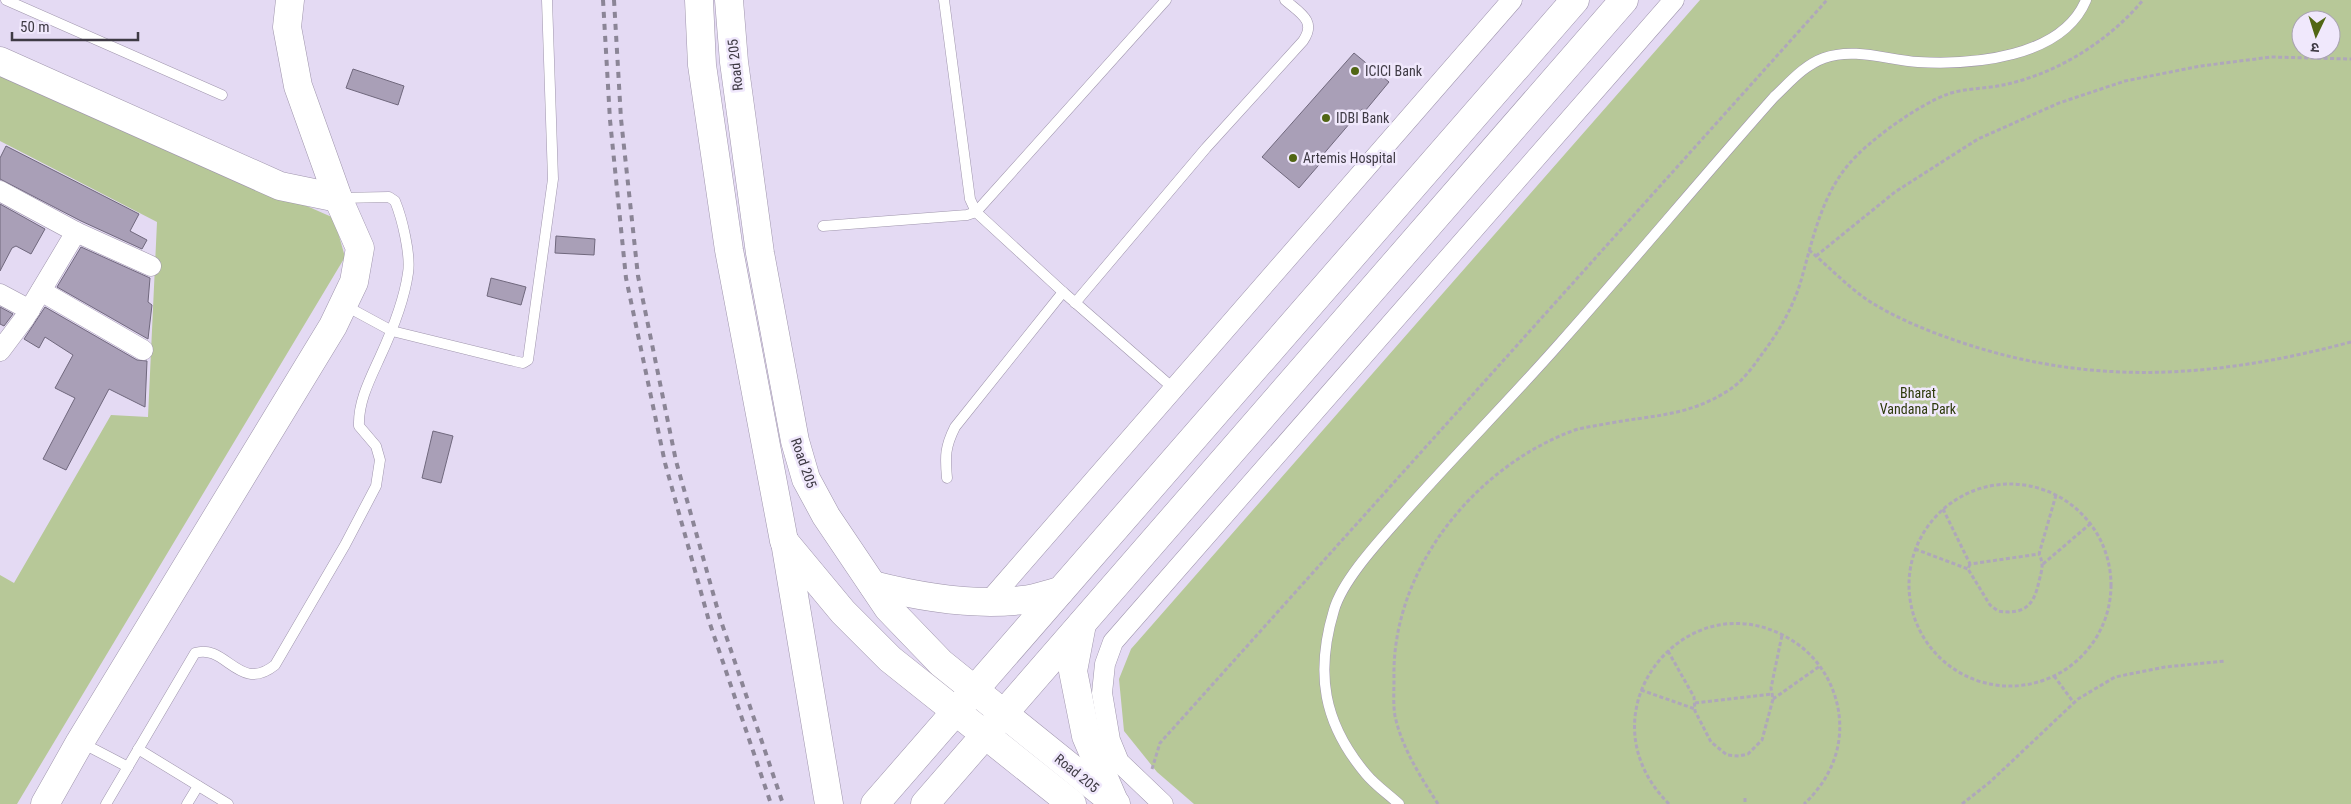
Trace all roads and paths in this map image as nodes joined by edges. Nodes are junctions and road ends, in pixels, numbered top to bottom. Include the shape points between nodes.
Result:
1 (6, 0) edge
2 (290, 0) edge
3 (547, 0) edge
4 (699, 0) edge
5 (729, 0) edge
6 (944, 0) edge
7 (1166, 0) edge
8 (1285, 0) edge
9 (1575, 0) edge
10 (1624, 0) edge
11 (1674, 0) edge
12 (1827, 0) edge
13 (2086, 0) edge
14 (2143, 0) edge
15 (1509, 1) edge
16 (2351, 59) edge
17 (0, 61) edge
18 (222, 94) dead end
19 (0, 191) edge
20 (338, 198) junction
21 (976, 212) junction
22 (823, 226) dead end
23 (76, 232) junction
24 (1808, 250) junction
25 (1816, 256) junction
26 (151, 266) dead end
27 (41, 291) junction
28 (1064, 292) junction
29 (0, 294) edge
30 (1075, 303) junction
31 (343, 305) junction
32 (30, 310) junction
33 (392, 331) junction
34 (2351, 342) edge
35 (143, 350) dead end
36 (0, 351) edge
37 (1173, 388) junction
38 (947, 478) dead end
39 (2056, 495) junction
40 (1943, 510) junction
41 (2090, 524) junction
42 (784, 541) junction
43 (1915, 550) junction
44 (2039, 554) junction
45 (1970, 564) junction
46 (2043, 564) junction
47 (1968, 569) junction
48 (873, 585) junction
49 (1060, 591) junction
50 (989, 601) junction
51 (1083, 623) junction
52 (1782, 635) junction
53 (1668, 651) junction
54 (2224, 661) dead end
55 (1820, 666) junction
56 (2054, 676) junction
57 (974, 690) junction
58 (1641, 690) junction
59 (1772, 694) junction
60 (1773, 699) junction
61 (1695, 703) junction
62 (2074, 703) junction
63 (1695, 709) junction
64 (956, 711) junction
65 (1004, 713) junction
66 (986, 735) junction
67 (80, 742) junction
68 (138, 750) junction
69 (128, 767) junction
70 (198, 786) junction
71 (1745, 798) dead end
72 (1158, 800) edge
73 (880, 801) edge
74 (1115, 803) edge
75 (45, 804) edge
76 (106, 804) edge
77 (187, 804) edge
78 (228, 804) edge
79 (829, 804) edge
80 (925, 804) edge
81 (1072, 804) edge
82 (1399, 804) edge
83 (1438, 804) edge
84 (1669, 804) edge
85 (1745, 804) edge
86 (1804, 804) edge
87 (1962, 804) edge

1 - 18 lane
2 - 20 street via 287,27 298,86
3 - 33 lane via 553,179 528,360 523,363
4 - 42 street, Road 205 via 702,65 729,250
5 - 48 street, Road 205 via 734,62 760,253 795,441 806,479 822,509
6 - 21 lane via 970,199
7 - 21 lane
8 - 30 lane via 1306,18 1308,34
9 - 49 street
10 - 51 street
11 - 72 street via 1113,642 1105,664 1102,693 1110,740 1119,762
12 - 72 path via 1160,743 1150,776
13 - 82 lane via 2070,24 2046,42 2007,56 1969,63 1918,62 1848,53 1824,58 1803,70 1774,97 1561,342 1374,547 1344,589 1335,608 1325,661 1325,683 1335,728 1349,752 1367,775
14 - 24 path via 2108,34 2043,74 2004,85 1950,93 1922,107 1871,142 1848,165 1829,195
15 - 37 street
16 - 25 path via 2271,57 2201,66 2125,81 2059,103 1978,139 1895,192
17 - 20 street via 280,186
19 - 23 street
20 - 31 street via 360,248 354,282
20 - 33 lane via 388,197 396,201 408,273
21 - 22 lane
21 - 28 lane
23 - 26 street
23 - 27 street
24 - 25 path
24 - 83 path via 1799,286 1772,342 1732,388 1698,408 1577,429 1536,447 1482,489 1439,536 1416,573 1407,599 1395,645 1393,671 1394,713 1402,738
25 - 34 path via 1868,300 1904,321 1998,354 2066,368 2135,374 2204,371 2292,358
27 - 32 street
27 - 35 street
28 - 30 lane
28 - 38 lane via 955,427 945,453
29 - 32 street
30 - 37 lane
31 - 33 lane
31 - 67 street
32 - 36 street
33 - 68 lane via 358,414 359,426 376,446 380,460 376,486 275,665 267,672 250,674 237,670 209,652 195,653
37 - 50 street
39 - 40 path via 2023,485 2003,484 1965,494
39 - 41 path via 2077,509
39 - 44 path
40 - 43 path via 1933,518
40 - 45 path
41 - 46 path
41 - 56 path via 2108,559 2111,579 2108,608 2098,636 2086,652
42 - 64 street, Road 205 via 843,612 890,659
42 - 79 street
43 - 47 path
43 - 56 path via 1908,592 1912,612 1929,647 1943,661 1977,681 1997,685 2016,686
44 - 45 path
44 - 46 path
45 - 47 path
46 - 47 path via 2033,601 2027,607 2006,612 1990,605
48 - 50 street via 914,595
48 - 57 street, Road 205 via 888,608 941,663
49 - 50 street via 1024,600
49 - 57 street
51 - 65 street
51 - 74 street via 1073,671 1086,736
52 - 53 path via 1749,625 1729,624 1690,635
52 - 55 path via 1804,648
52 - 59 path
53 - 58 path via 1647,676
53 - 61 path
54 - 62 path via 2165,667 2115,677
55 - 60 path
55 - 86 path via 1836,699 1839,739 1827,777
56 - 62 path
57 - 64 street
57 - 65 street, Road 205
58 - 63 path
58 - 84 path via 1635,713 1637,753 1654,788
59 - 60 path
59 - 61 path
60 - 63 path via 1762,740 1748,754 1739,756 1727,755 1711,742
61 - 63 path
62 - 87 path
64 - 66 street, Road 205
64 - 73 street
65 - 66 street
65 - 74 street, Road 205
66 - 80 street
66 - 81 street, Road 205
67 - 69 lane
67 - 75 street
68 - 69 lane
68 - 70 lane
69 - 76 lane
70 - 77 lane
70 - 78 lane
71 - 85 path

